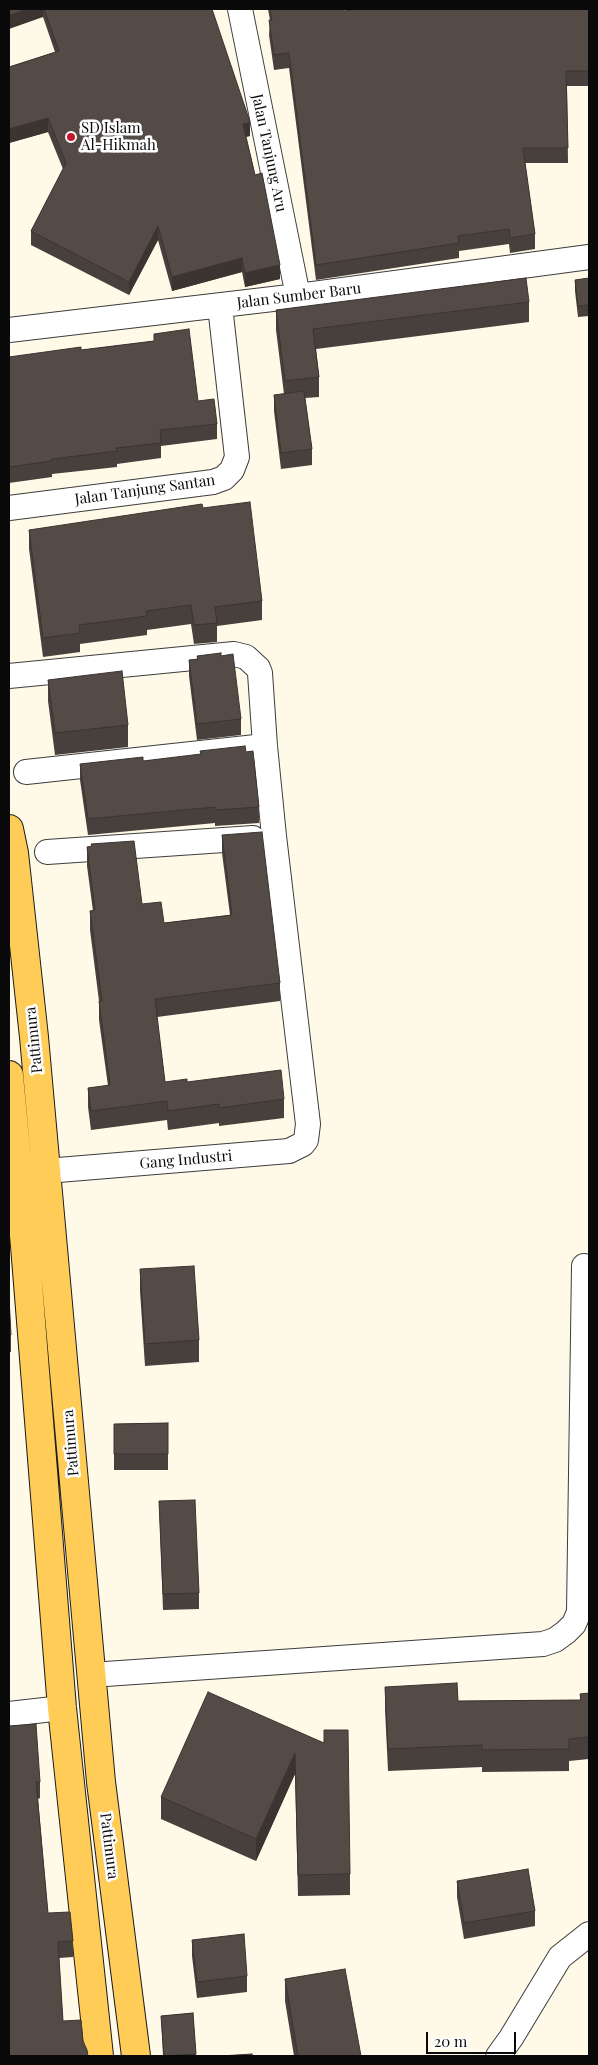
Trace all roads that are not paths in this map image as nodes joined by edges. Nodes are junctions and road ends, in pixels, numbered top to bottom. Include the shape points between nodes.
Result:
1 (240, 9) edge
2 (589, 257) edge
3 (298, 296) junction
4 (220, 306) junction
5 (10, 326) edge
6 (9, 508) edge
7 (9, 676) edge
8 (265, 746) junction
9 (26, 772) dead end
10 (9, 829) edge
11 (274, 836) junction
12 (47, 852) dead end
13 (9, 1075) edge
14 (40, 1105) junction
15 (12, 1108) junction
16 (13, 1171) edge
17 (46, 1171) junction
18 (17, 1247) edge
19 (584, 1266) dead end
20 (584, 1612) edge
21 (91, 1675) junction
22 (62, 1708) junction
23 (9, 1714) edge
24 (589, 1934) edge
25 (123, 1955) junction
26 (88, 1959) junction
27 (99, 2056) edge
28 (136, 2056) edge
29 (498, 2056) edge

1 - 3 street, Jalan Tanjung Aru
2 - 3 street, Jalan Sumber Baru
3 - 4 street, Jalan Sumber Baru
4 - 5 street, Jalan Sumber Baru
4 - 6 street, Jalan Tanjung Santan via 237,457 232,470 224,478 214,482
7 - 8 street via 234,654 242,656 260,673
8 - 9 street
8 - 11 street
10 - 14 main road, Pattimura
11 - 12 street
11 - 17 street, Gang Industri via 308,1124 306,1140 289,1151
13 - 15 main road, Pattimura
14 - 15 main road
14 - 17 main road, Pattimura
15 - 16 main road, Pattimura
16 - 18 main road, Pattimura
17 - 21 main road, Pattimura
18 - 22 main road, Pattimura
19 - 20 street
20 - 21 street via 566,1632 543,1644
21 - 25 main road, Pattimura
22 - 23 street
22 - 26 main road, Pattimura
24 - 29 street via 560,1957
25 - 26 main road
25 - 28 main road, Pattimura
26 - 27 main road, Pattimura

